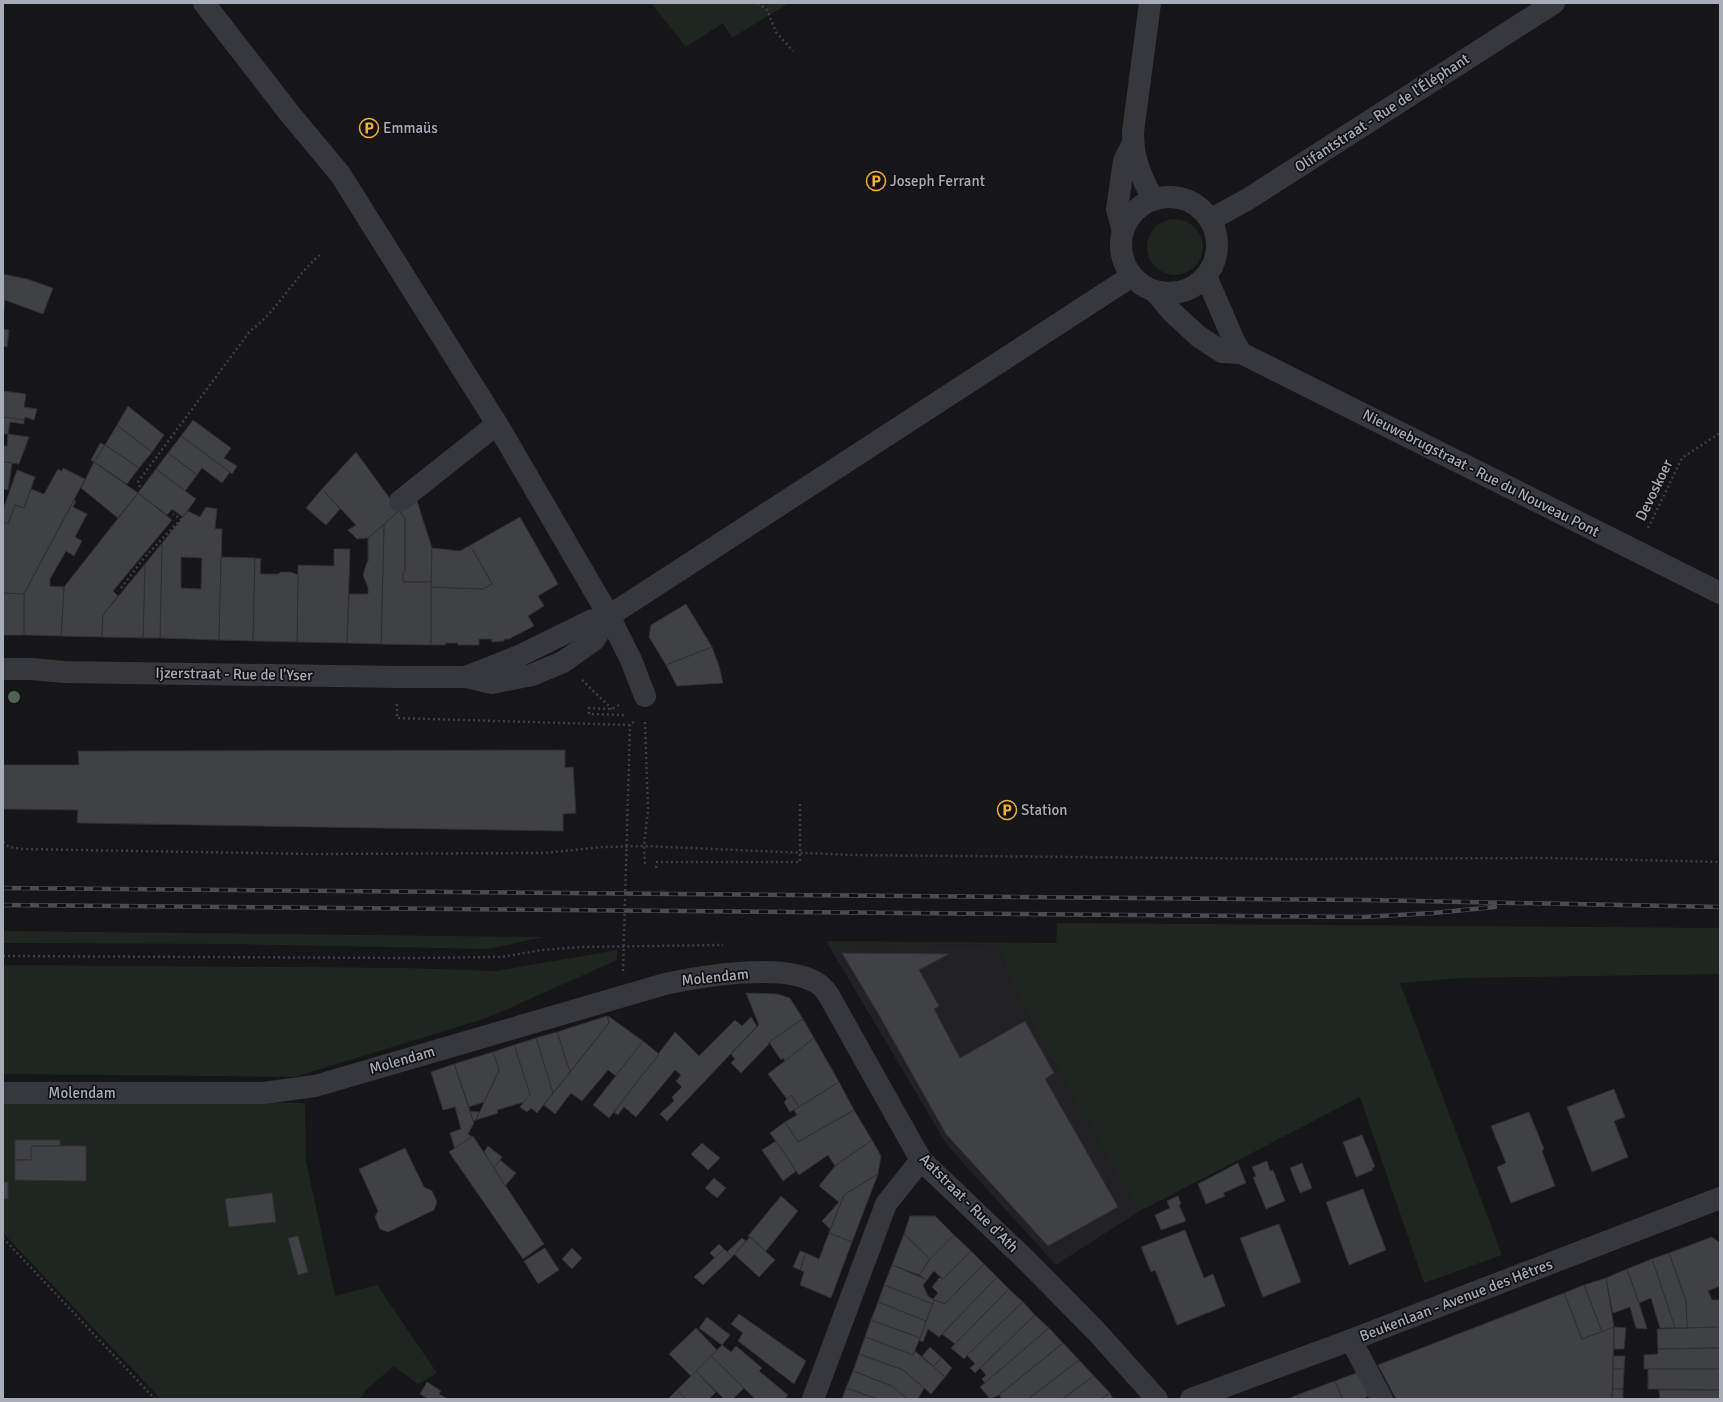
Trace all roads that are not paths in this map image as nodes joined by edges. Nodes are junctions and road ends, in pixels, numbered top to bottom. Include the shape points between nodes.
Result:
1 (204, 3) edge
2 (1150, 3) edge
3 (1554, 3) edge
4 (1133, 144) junction
5 (1152, 200) junction
6 (1210, 220) junction
7 (1123, 232) junction
8 (1132, 276) junction
9 (1206, 276) junction
10 (1156, 293) junction
11 (1242, 353) junction
12 (497, 424) junction
13 (400, 501) dead end
14 (1720, 593) edge
15 (609, 616) junction
16 (3, 669) edge
17 (466, 677) junction
18 (645, 696) road end
19 (793, 974) joint
20 (3, 1093) edge
21 (921, 1160) junction
22 (1720, 1198) edge
23 (1351, 1340) junction
24 (813, 1399) edge
25 (1157, 1399) edge
26 (1191, 1399) edge
27 (1382, 1399) edge

1 - 12 street via 340,174
2 - 4 street
3 - 6 street, Olifantstraat - Rue de l'Éléphant via 1248,199
4 - 5 street via 1137,167
4 - 7 street via 1124,161 1117,209
5 - 6 street via 1171,197 1188,201
5 - 7 street via 1141,206 1129,219
6 - 9 street via 1217,234 1217,254 1214,266
7 - 8 street via 1123,258
8 - 10 street
8 - 15 street
9 - 10 street via 1192,288
9 - 11 street via 1234,341
10 - 11 street, Nieuwebrugstraat - Rue du Nouveau Pont via 1198,336 1222,352
11 - 14 street, Nieuwebrugstraat - Rue du Nouveau Pont
12 - 13 street
12 - 15 street
15 - 17 street, Ijzerstraat - Rue de l'Yser
15 - 17 street, Ijzerstraat - Rue de l'Yser via 594,640 563,662 532,675 492,683
15 - 18 street via 631,660
16 - 17 street, Ijzerstraat - Rue de l'Yser
19 - 20 street, Molendam via 768,972 697,977 665,984 315,1086 263,1093
19 - 21 street, Aatstraat - Rue d'Ath via 818,983 828,994
21 - 24 street via 886,1204
21 - 25 street, Aatstraat - Rue d'Ath via 1025,1259 1096,1331
22 - 23 street, Beukenlaan - Avenue des Hêtres
23 - 26 street, Beukenlaan - Avenue des Hêtres
23 - 27 street

